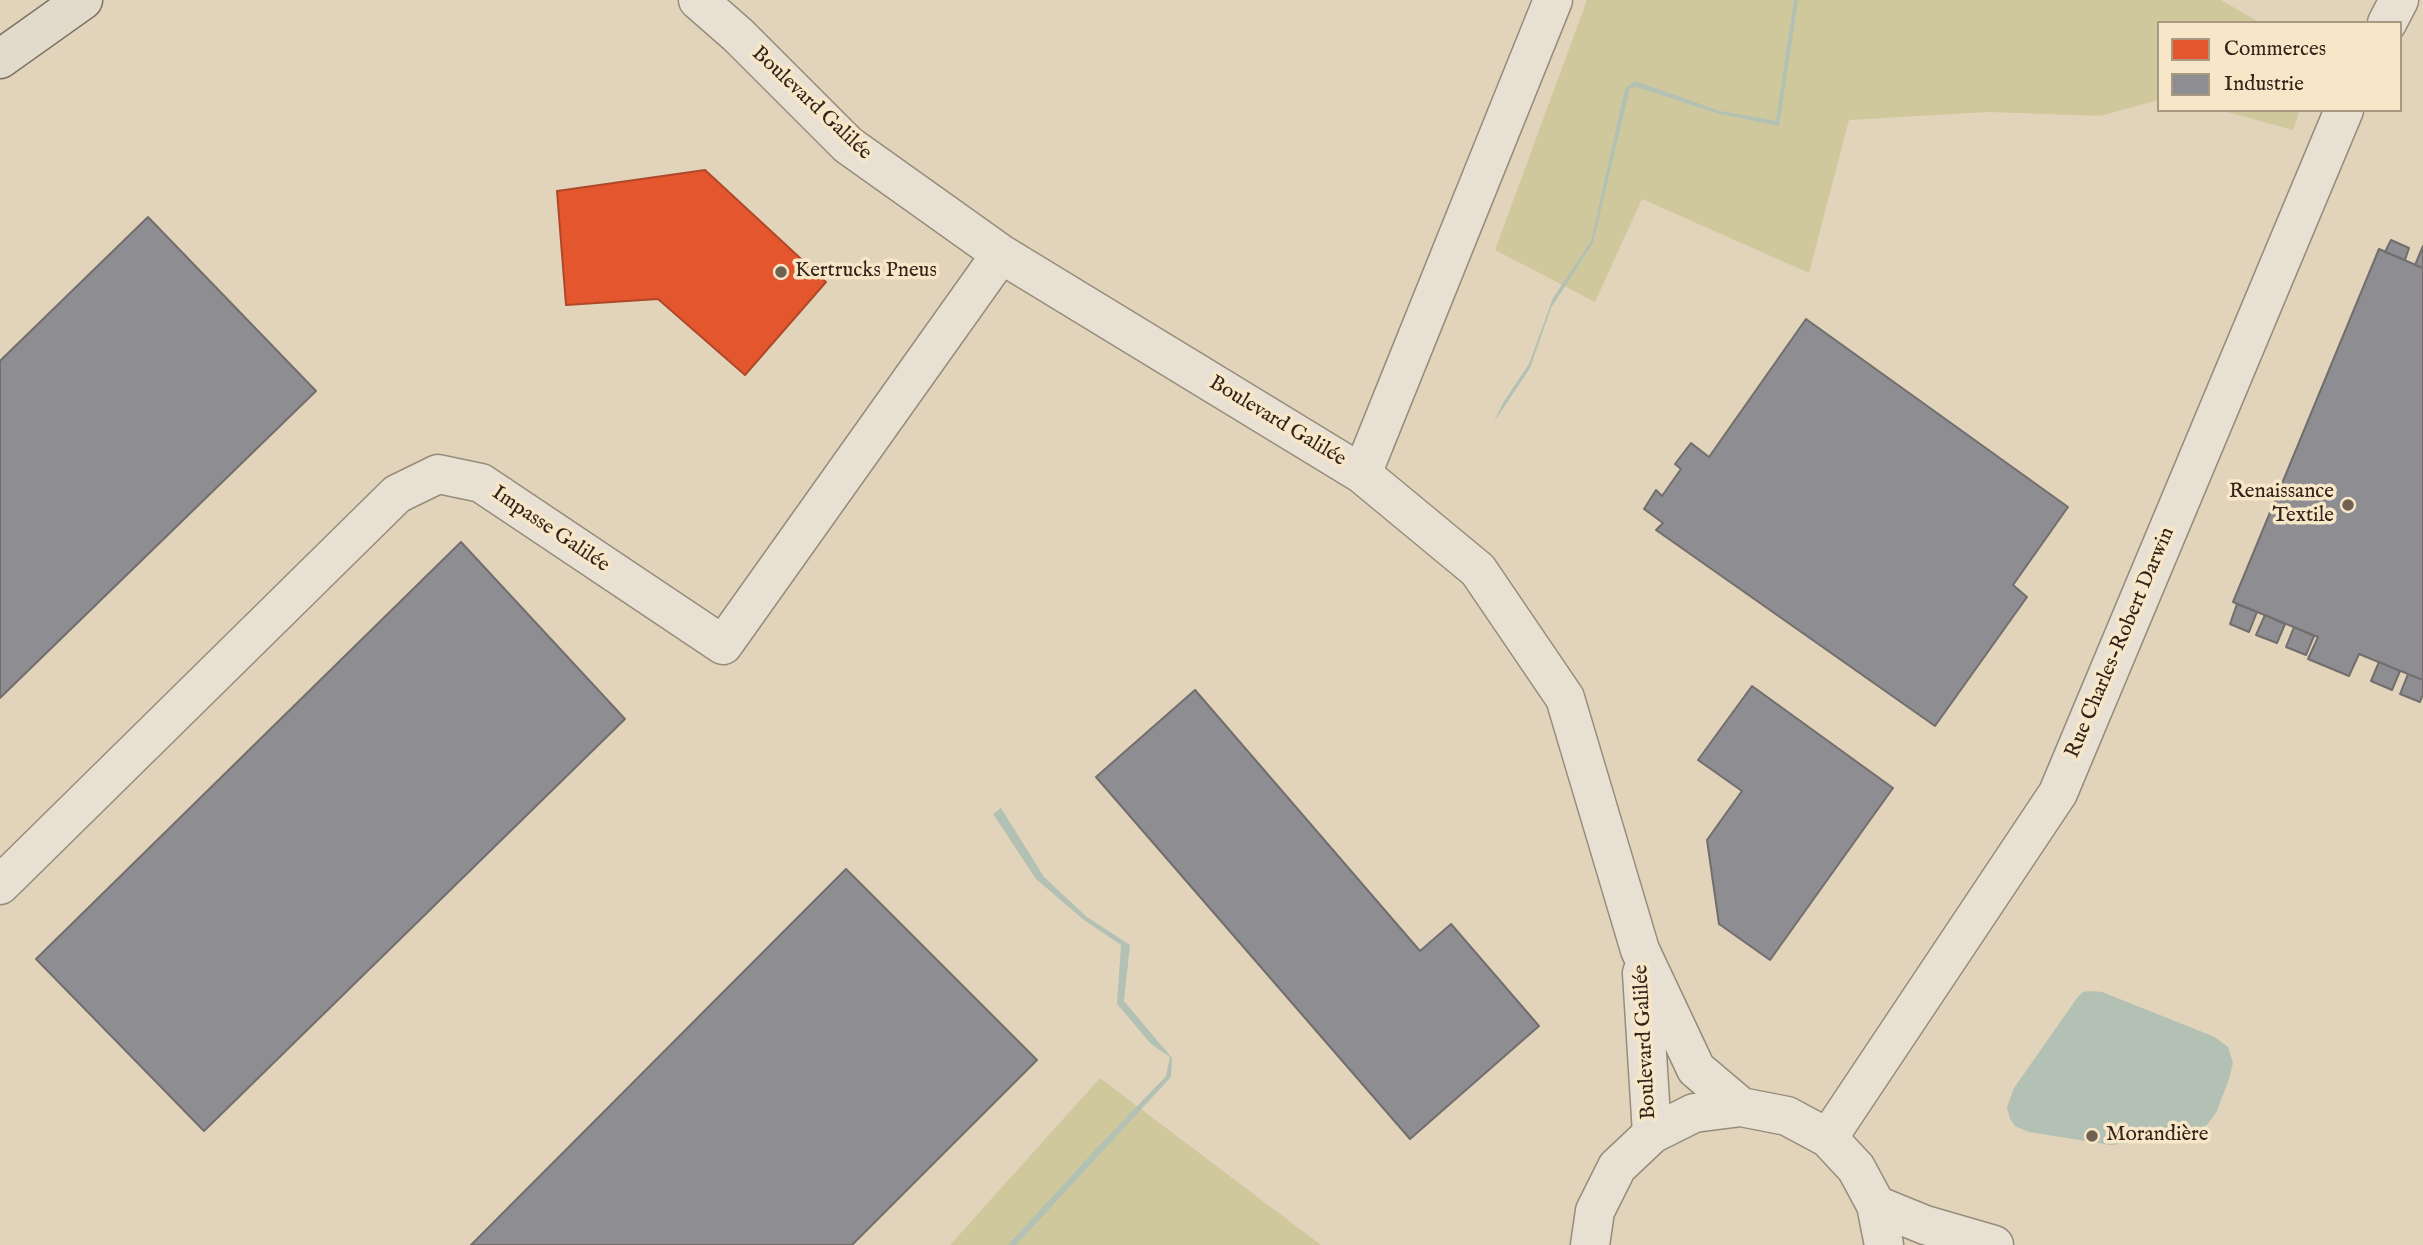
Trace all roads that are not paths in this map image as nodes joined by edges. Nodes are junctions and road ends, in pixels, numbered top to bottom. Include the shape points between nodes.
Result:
1 (83, 0) edge
2 (698, 0) edge
3 (722, 0) edge
4 (1553, 0) edge
5 (2399, 0) edge
6 (2388, 21) edge
7 (738, 35) junction
8 (0, 59) edge
9 (2343, 112) edge
10 (1001, 254) junction
11 (1362, 474) junction
12 (0, 885) edge
13 (1640, 950) junction
14 (1741, 1107) junction
15 (1651, 1134) junction
16 (1828, 1138) junction
17 (1876, 1205) junction
18 (1590, 1245) edge
19 (1884, 1245) edge
20 (1994, 1245) edge

1 - 8 main road
2 - 7 street, Boulevard Galilée
3 - 7 street, Boulevard Galilée
4 - 11 street
5 - 6 street
7 - 10 street, Boulevard Galilée via 848,145
9 - 16 street, Rue Charles-Robert Darwin via 2058,793
10 - 11 street, Boulevard Galilée
10 - 12 street, Impasse Galilée via 723,645 481,483 438,474 397,494
11 - 13 street, Boulevard Galilée via 1478,570 1565,698
13 - 14 street, Boulevard Galilée via 1696,1069
13 - 15 street, Boulevard Galilée
14 - 15 street via 1694,1113
14 - 16 street via 1787,1116
15 - 18 street via 1617,1167 1595,1210
16 - 17 street via 1856,1168
17 - 19 street
17 - 20 street

